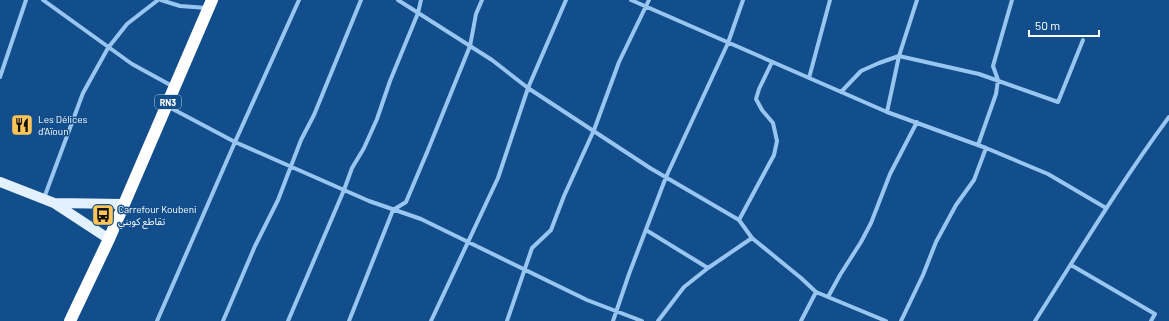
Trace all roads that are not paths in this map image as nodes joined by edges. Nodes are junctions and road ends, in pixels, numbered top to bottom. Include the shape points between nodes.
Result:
1 (26, 0) edge
2 (43, 0) edge
3 (159, 0) edge
4 (299, 0) edge
5 (361, 0) edge
6 (398, 0) edge
7 (421, 0) edge
8 (482, 0) edge
9 (566, 0) edge
10 (631, 0) edge
11 (649, 0) edge
12 (743, 0) edge
13 (830, 0) edge
14 (917, 0) edge
15 (1012, 0) edge
16 (210, 4) edge
17 (646, 7) junction
18 (418, 13) junction
19 (1083, 40) dead end
20 (728, 43) junction
21 (470, 46) junction
22 (108, 48) junction
23 (899, 56) junction
24 (772, 62) junction
25 (0, 77) edge
26 (809, 78) junction
27 (998, 80) junction
28 (174, 87) junction
29 (528, 88) junction
30 (841, 92) junction
31 (166, 106) junction
32 (887, 112) junction
33 (1169, 117) edge
34 (917, 122) junction
35 (594, 130) junction
36 (235, 142) junction
37 (978, 145) junction
38 (986, 148) junction
39 (292, 166) junction
40 (666, 177) junction
41 (0, 182) edge
42 (344, 190) junction
43 (44, 198) junction
44 (54, 203) junction
45 (124, 204) junction
46 (1106, 208) junction
47 (393, 210) junction
48 (739, 220) junction
49 (646, 230) junction
50 (752, 238) junction
51 (109, 239) junction
52 (468, 241) junction
53 (1071, 264) junction
54 (708, 268) junction
55 (525, 269) junction
56 (816, 292) junction
57 (828, 297) junction
58 (616, 312) junction
59 (70, 321) edge
60 (157, 321) edge
61 (223, 321) edge
62 (288, 321) edge
63 (349, 321) edge
64 (431, 321) edge
65 (507, 321) edge
66 (613, 321) edge
67 (642, 321) edge
68 (658, 321) edge
69 (801, 321) edge
70 (886, 321) edge
71 (901, 321) edge
72 (1035, 321) edge
73 (1151, 321) edge

1 - 25 street
2 - 22 street
3 - 16 street via 180,6
3 - 22 street via 126,24
4 - 36 street
5 - 39 street
6 - 18 street
7 - 18 street
8 - 21 street via 476,14
9 - 29 street
10 - 17 street
11 - 17 street
12 - 20 street
13 - 26 street
14 - 23 street
15 - 27 street via 992,66
16 - 28 highway, RN3
17 - 20 street
17 - 35 street via 619,62
18 - 21 street
18 - 42 street via 377,120 352,168
19 - 27 street via 1058,102
20 - 24 street
20 - 40 street
21 - 29 street
21 - 47 street via 406,202
22 - 28 street
22 - 43 street via 83,93
23 - 27 street via 950,66
23 - 30 street via 861,71
23 - 32 street
24 - 26 street
24 - 48 street via 756,99 773,123 777,141 774,155
26 - 30 street
27 - 37 street via 996,94
28 - 31 highway, RN3
29 - 35 street
29 - 52 street via 498,178
30 - 32 street
31 - 36 street
31 - 45 highway, RN3
32 - 34 street
33 - 46 street
34 - 37 street
34 - 57 street via 890,174 871,223
35 - 40 street
35 - 55 street via 551,230 532,248
36 - 39 street
36 - 60 street
37 - 38 street
38 - 46 street via 1048,174
38 - 71 street via 974,180 956,205 940,235
39 - 42 street
39 - 61 street
40 - 48 street
40 - 49 street
41 - 43 main road
42 - 47 street
42 - 62 street
43 - 44 main road
44 - 45 main road
44 - 51 main road
45 - 51 highway, RN3
46 - 53 street
47 - 52 street via 421,219
47 - 63 street
48 - 50 street
49 - 54 street
49 - 58 street
50 - 54 street
50 - 56 street
51 - 59 highway, RN3
52 - 55 street
52 - 64 street
53 - 72 street
53 - 73 street via 1155,314
54 - 68 street via 684,287
55 - 58 street
55 - 65 street
56 - 57 street
56 - 69 street
57 - 70 street
58 - 66 street
58 - 67 street

